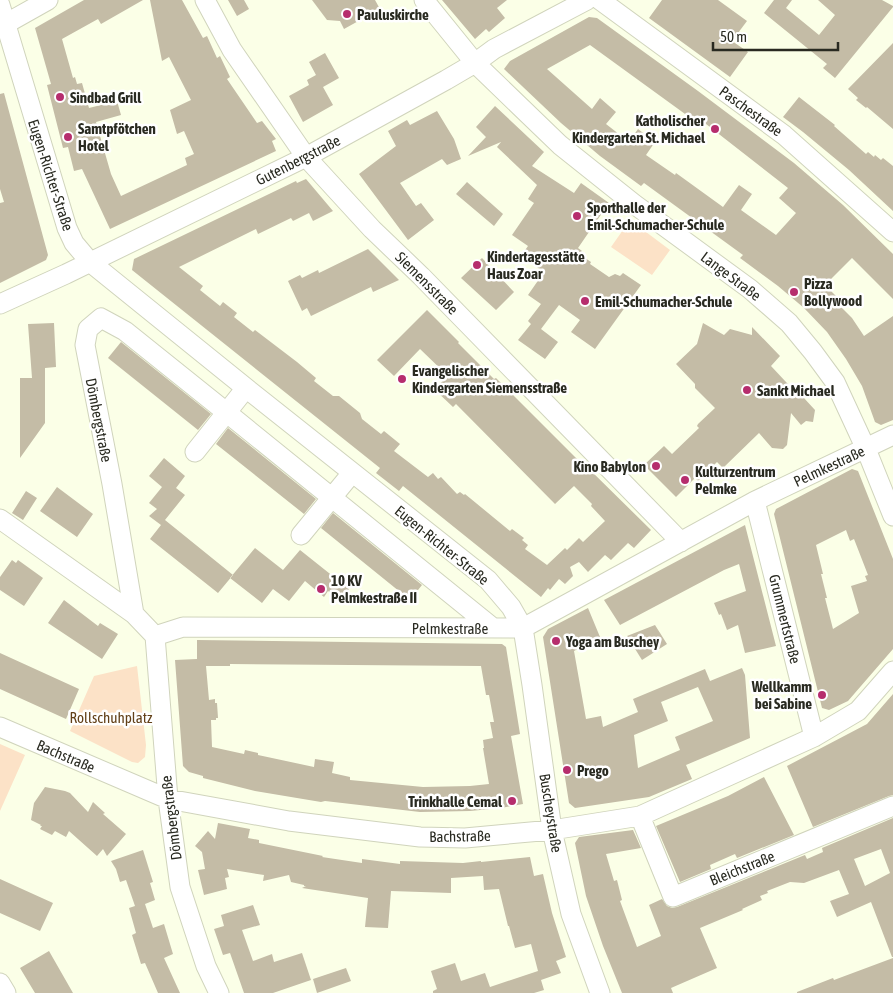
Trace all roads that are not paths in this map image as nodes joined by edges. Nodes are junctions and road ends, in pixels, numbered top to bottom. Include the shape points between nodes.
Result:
1 (48, 0) edge
2 (205, 0) edge
3 (424, 0) edge
4 (588, 0) edge
5 (600, 0) edge
6 (0, 5) edge
7 (3, 26) edge
8 (475, 63) junction
9 (306, 157) junction
10 (893, 232) edge
11 (90, 262) junction
12 (0, 304) edge
13 (246, 388) junction
14 (226, 412) junction
15 (893, 436) edge
16 (866, 449) junction
17 (195, 452) dead end
18 (352, 473) junction
19 (332, 498) junction
20 (755, 501) junction
21 (893, 516) edge
22 (0, 519) edge
23 (301, 535) dead end
24 (681, 542) junction
25 (134, 614) junction
26 (493, 628) junction
27 (523, 628) junction
28 (155, 636) junction
29 (893, 671) edge
30 (0, 727) edge
31 (814, 737) junction
32 (168, 798) junction
33 (893, 806) edge
34 (640, 816) junction
35 (552, 830) junction
36 (0, 983) edge
37 (595, 991) edge
38 (6, 993) edge
39 (219, 993) edge

1 - 7 street
2 - 9 street, Siemensstraße via 232,50
3 - 8 street, Lange Straße
4 - 8 street, Gutenbergstraße via 494,49
5 - 10 street, Paschestraße via 784,135
6 - 7 street, Eugen-Richter-Straße
7 - 11 street, Eugen-Richter-Straße via 66,228
8 - 9 street, Gutenbergstraße
8 - 16 street, Lange Straße via 560,145 750,289 789,323 835,382
9 - 11 street, Gutenbergstraße
9 - 24 street, Siemensstraße via 372,229
11 - 12 street, Gutenbergstraße
11 - 13 street, Eugen-Richter-Straße
13 - 14 street
13 - 18 street, Eugen-Richter-Straße
14 - 17 street
14 - 19 street
14 - 25 street, Dömbergstraße via 125,331 101,318 88,329 85,345
15 - 16 street, Pelmkestraße
16 - 20 street, Pelmkestraße
16 - 21 street, Lange Straße
18 - 19 street
18 - 27 street, Eugen-Richter-Straße via 488,580 511,607
19 - 23 street
19 - 26 street
20 - 24 street, Pelmkestraße
20 - 31 street, Grummertstraße
22 - 25 street
24 - 27 street, Pelmkestraße
25 - 28 street
26 - 27 street, Pelmkestraße
26 - 28 street, Pelmkestraße via 183,627
27 - 35 street, Buscheystraße
28 - 32 street, Dömbergstraße
29 - 31 street, Bachstraße via 858,711
30 - 32 street, Bachstraße
31 - 34 street, Bachstraße
32 - 35 street, Bachstraße via 289,821 420,837 465,838
32 - 39 street, Dömbergstraße via 180,887 206,966
33 - 34 street, Bleichstraße via 673,897
34 - 35 street, Bachstraße
35 - 37 street, Buscheystraße via 571,914
36 - 38 street

